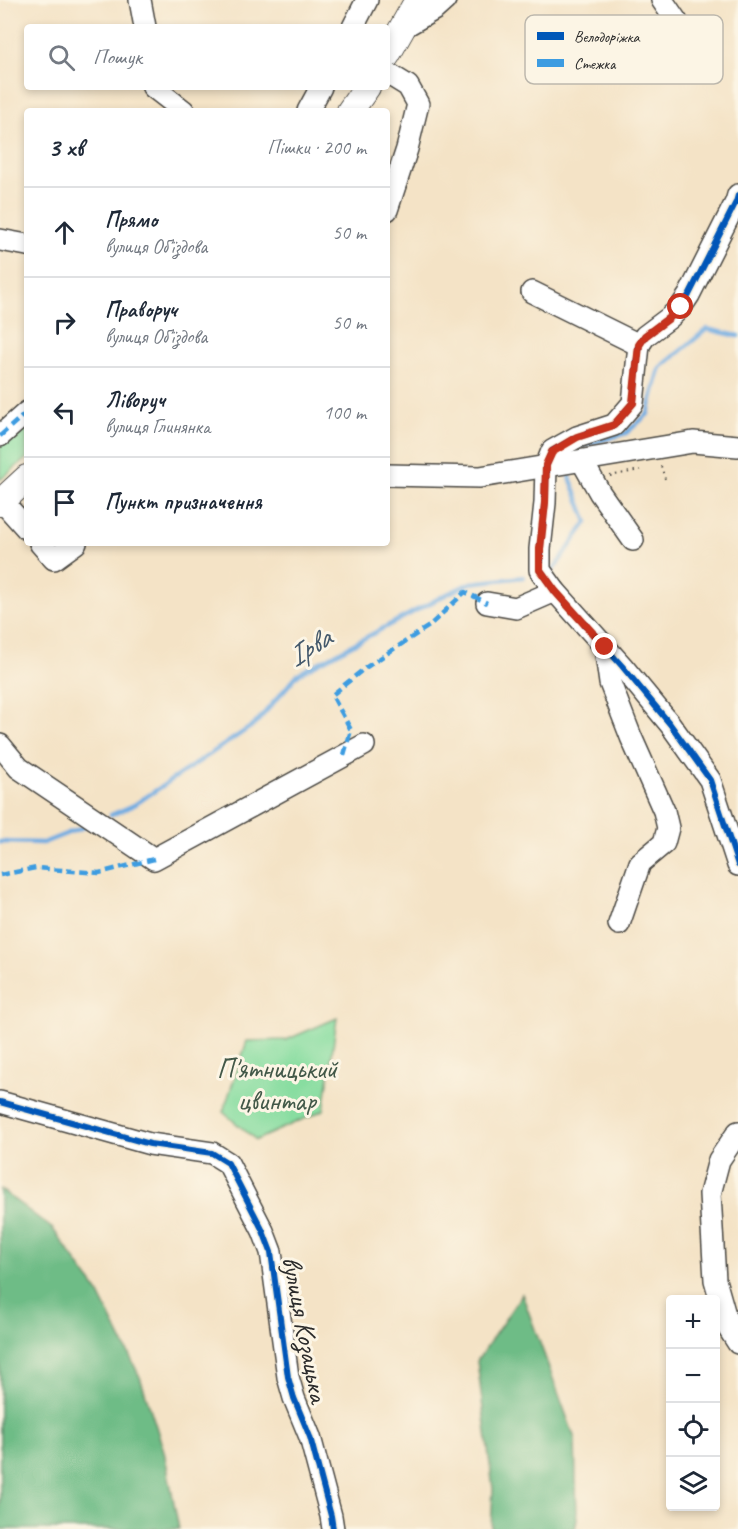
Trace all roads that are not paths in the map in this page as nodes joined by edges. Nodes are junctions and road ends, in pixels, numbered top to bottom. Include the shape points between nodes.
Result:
1 (140, 0) edge
2 (368, 0) edge
3 (418, 0) edge
4 (446, 0) edge
5 (662, 0) edge
6 (672, 15) edge
7 (144, 24) edge
8 (355, 24) edge
9 (402, 28) junction
10 (390, 50) edge
11 (390, 75) edge
12 (157, 90) edge
13 (319, 90) edge
14 (365, 90) edge
15 (180, 108) edge
16 (310, 108) edge
17 (352, 108) edge
18 (738, 195) edge
19 (390, 201) edge
20 (0, 240) edge
21 (24, 244) edge
22 (532, 292) dead end
23 (639, 345) junction
24 (24, 415) edge
25 (0, 436) edge
26 (738, 446) edge
27 (563, 464) junction
28 (390, 475) edge
29 (24, 481) edge
30 (1, 502) edge
31 (24, 526) edge
32 (633, 540) dead end
33 (43, 546) edge
34 (71, 546) edge
35 (555, 591) junction
36 (487, 603) dead end
37 (605, 647) junction
38 (0, 745) edge
39 (364, 745) dead end
40 (738, 865) edge
41 (619, 924) dead end
42 (0, 1102) edge
43 (738, 1132) edge
44 (738, 1343) edge
45 (333, 1529) edge

1 - 7 street
2 - 8 street
3 - 9 main road
4 - 9 street
5 - 6 street
9 - 10 main road
11 - 19 street via 408,86 418,104
12 - 15 street
13 - 16 street
14 - 17 main road
18 - 23 street via 689,295
20 - 21 street
22 - 23 street
23 - 27 street via 633,403 614,425 577,437 552,452
24 - 25 street
26 - 27 street via 693,442
27 - 28 street via 480,477
27 - 32 street via 600,493
27 - 35 street via 545,503 540,549 540,570
29 - 30 main road
30 - 31 street
33 - 34 street via 54,559
35 - 36 street via 516,608
35 - 37 street
37 - 40 street via 670,724 710,780
37 - 41 street via 610,684 668,828 664,843 640,863
38 - 39 street via 19,768 154,859
42 - 45 street, вулиця Козацька via 150,1144 212,1153 228,1163 271,1252 288,1377 310,1437
43 - 44 street via 719,1160 710,1194 715,1280 729,1329

